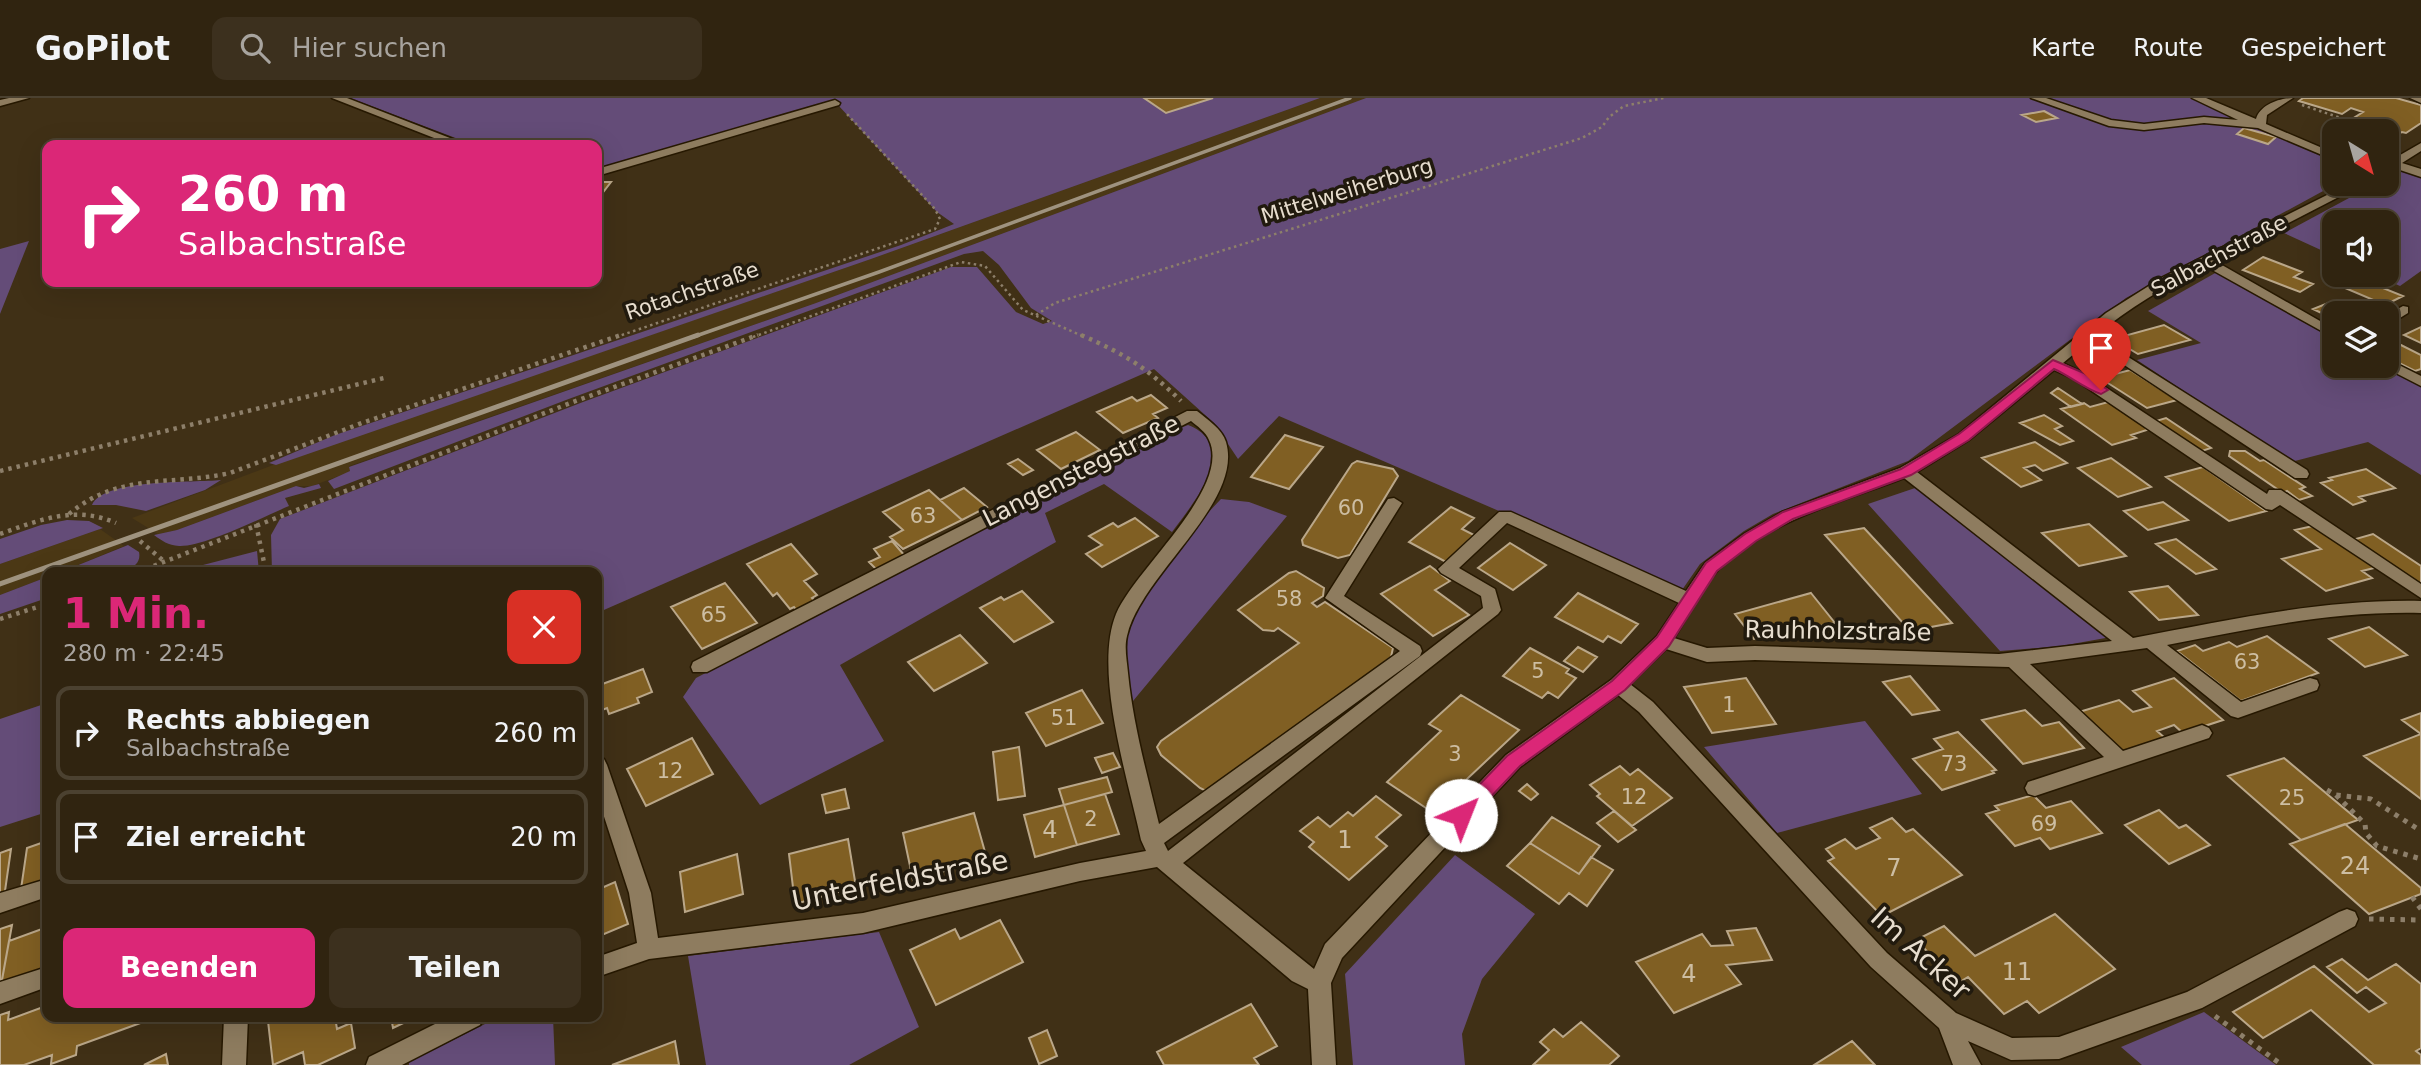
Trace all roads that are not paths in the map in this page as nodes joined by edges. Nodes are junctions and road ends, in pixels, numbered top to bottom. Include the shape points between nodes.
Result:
1 (24, 98) edge
2 (337, 98) edge
3 (2036, 98) edge
4 (2197, 98) edge
5 (2415, 98) edge
6 (2285, 100) edge
7 (2421, 100) edge
8 (0, 103) edge
9 (835, 103) road end
10 (2260, 125) junction
11 (449, 140) edge
12 (2416, 143) edge
13 (2322, 152) edge
14 (2399, 158) edge
15 (2399, 168) edge
16 (602, 172) edge
17 (2421, 173) edge
18 (2334, 196) edge
19 (2205, 261) junction
20 (2403, 310) dead end
21 (2399, 313) edge
22 (2322, 327) edge
23 (2086, 337) junction
24 (2053, 364) junction
25 (2399, 370) edge
26 (2421, 382) edge
27 (1906, 472) junction
28 (2301, 474) dead end
29 (1394, 503) dead end
30 (2421, 592) edge
31 (1689, 600) junction
32 (2421, 607) edge
33 (1663, 641) junction
34 (2151, 642) junction
35 (2130, 645) junction
36 (2014, 660) junction
37 (700, 667) dead end
38 (1618, 685) junction
39 (2310, 685) dead end
40 (2202, 733) dead end
41 (2120, 760) junction
42 (602, 780) edge
43 (2035, 788) dead end
44 (1160, 853) junction
45 (42, 889) edge
46 (0, 902) edge
47 (2347, 919) road end
48 (649, 949) junction
49 (602, 965) edge
50 (42, 978) edge
51 (1319, 983) junction
52 (0, 993) edge
53 (1948, 1021) junction
54 (236, 1022) edge
55 (462, 1022) edge
56 (234, 1065) edge
57 (378, 1065) edge
58 (1324, 1065) edge
59 (1969, 1065) edge

1 - 8 street
2 - 11 street
3 - 10 street via 2109,123 2144,127 2204,120
4 - 10 street
5 - 7 street
6 - 10 street via 2262,114
9 - 16 street
10 - 13 street
12 - 14 street
15 - 17 street
18 - 19 street, Salbachstraße
19 - 22 street
19 - 23 street, Salbachstraße via 2111,316
20 - 21 street
23 - 24 street, Salbachstraße
23 - 28 street
24 - 27 street, Salbachstraße via 1964,437
24 - 30 street via 2080,376
25 - 26 street
27 - 31 street, Salbachstraße via 1788,516 1750,538 1711,567
27 - 35 street
29 - 44 street via 1334,598 1413,651
31 - 33 street, Salbachstraße
31 - 44 street via 1505,516 1447,569 1489,593 1492,610
32 - 34 street, Rauhholzstraße via 2305,612
33 - 36 street, Rauhholzstraße via 1707,655 1886,652
33 - 38 street, Salbachstraße
34 - 35 street, Rauhholzstraße
34 - 39 street via 2238,711
35 - 36 street, Rauhholzstraße
36 - 41 street
37 - 44 street, Langenstegstraße via 1192,414 1217,440 1221,469 1184,533 1127,606 1117,636 1119,688
38 - 51 street, Salbachstraße via 1514,761 1334,951
38 - 53 street, Im Acker via 1646,707 1879,960
40 - 41 street
41 - 43 street
42 - 48 street via 640,893
44 - 48 street, Unterfeldstraße via 863,923
44 - 51 street via 1300,974
45 - 46 street
47 - 53 street, Im Acker via 2194,1000 2059,1048 2011,1049
48 - 49 street, Unterfeldstraße
50 - 52 street
51 - 58 street
53 - 59 street
54 - 56 street
55 - 57 street

